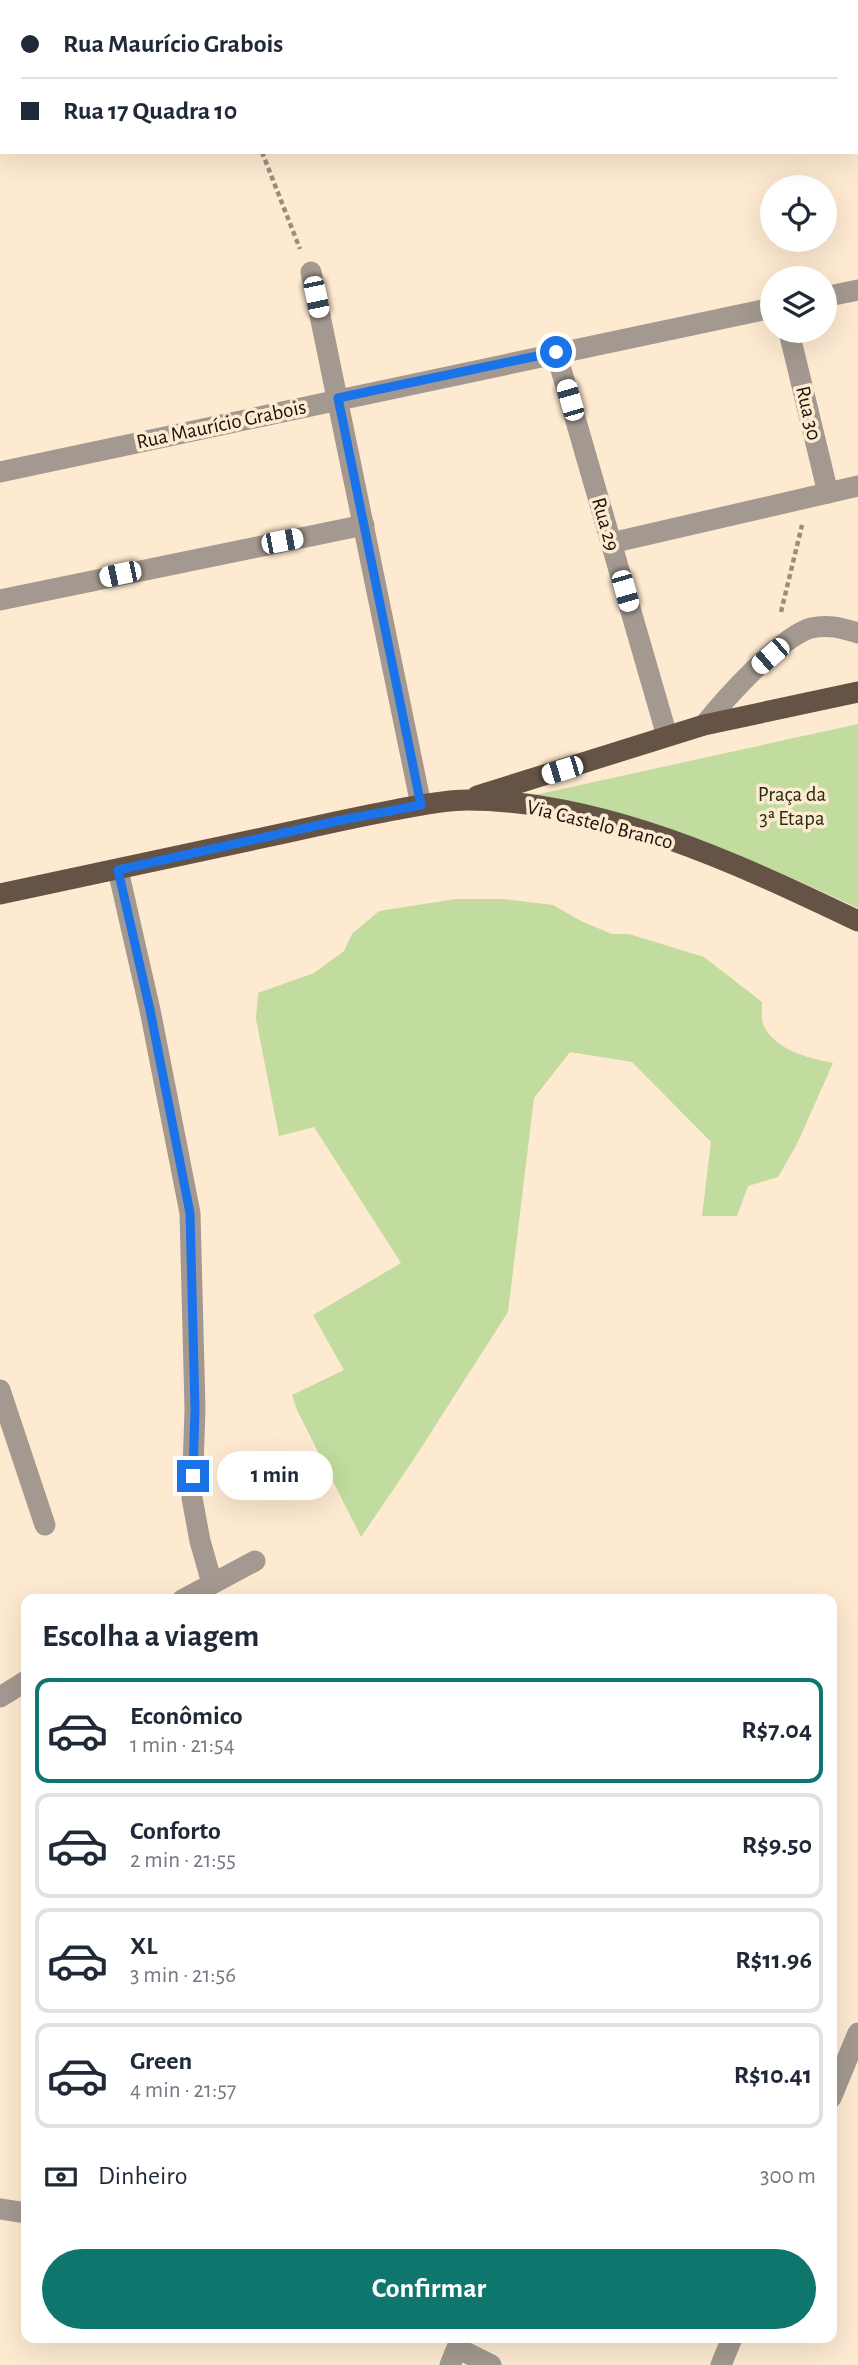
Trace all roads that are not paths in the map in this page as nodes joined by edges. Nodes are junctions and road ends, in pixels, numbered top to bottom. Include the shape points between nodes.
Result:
1 (311, 272) road end
2 (858, 290) edge
3 (837, 294) edge
4 (760, 310) edge
5 (791, 343) edge
6 (556, 352) junction
7 (338, 398) junction
8 (0, 472) edge
9 (858, 486) edge
10 (819, 495) junction
11 (364, 525) junction
12 (611, 543) junction
13 (0, 600) edge
14 (858, 633) edge
15 (858, 692) edge
16 (704, 725) junction
17 (667, 736) junction
18 (465, 800) junction
19 (421, 805) junction
20 (118, 870) junction
21 (0, 894) edge
22 (858, 921) edge
23 (0, 1390) edge
24 (45, 1525) dead end
25 (255, 1561) dead end
26 (212, 1583) junction
27 (193, 1594) edge
28 (21, 1684) edge
29 (0, 1696) edge
30 (858, 2033) edge
31 (837, 2084) edge
32 (0, 2209) edge
33 (21, 2212) edge
34 (730, 2343) edge
35 (453, 2357) edge
36 (491, 2365) edge
37 (721, 2365) edge

1 - 7 street
2 - 3 street
4 - 6 street, Rua Maurício Grabois
5 - 10 street, Rua 30
6 - 7 street, Rua Maurício Grabois
6 - 12 street, Rua 29
7 - 8 street, Rua Maurício Grabois
7 - 11 street
9 - 10 street
10 - 12 street
11 - 13 street
11 - 19 street
12 - 17 street, Rua 29
14 - 16 street via 833,626 809,629 790,639 735,689
15 - 16 main road
16 - 17 main road
17 - 18 main road
18 - 19 main road, Via Castelo Branco
18 - 22 main road, Via Castelo Branco via 514,803 641,830 766,877
19 - 20 main road, Via Castelo Branco
20 - 21 main road, Via Castelo Branco
20 - 26 street via 190,1213 195,1409 192,1498
23 - 24 street
25 - 26 street
26 - 27 street
28 - 29 street
30 - 31 street
32 - 33 street
34 - 37 street
35 - 36 street

